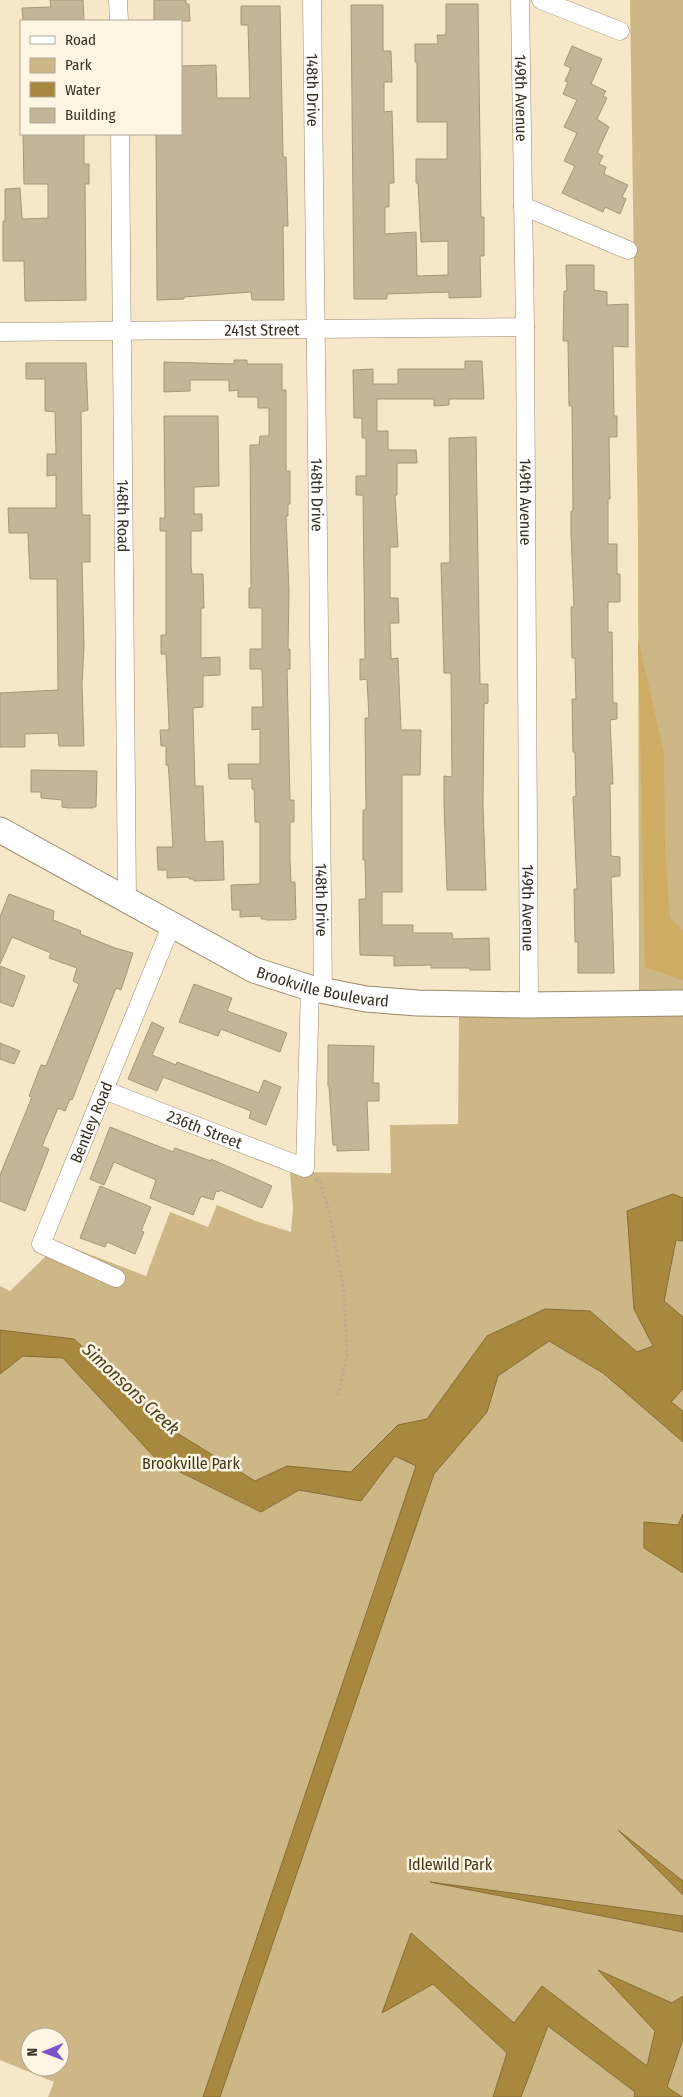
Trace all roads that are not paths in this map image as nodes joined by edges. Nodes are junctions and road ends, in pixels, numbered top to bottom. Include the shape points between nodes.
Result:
1 (118, 0) edge
2 (312, 0) edge
3 (520, 0) edge
4 (541, 0) edge
5 (118, 20) edge
6 (620, 31) dead end
7 (120, 135) edge
8 (523, 206) junction
9 (628, 250) dead end
10 (525, 327) junction
11 (315, 329) junction
12 (122, 331) junction
13 (0, 332) edge
14 (2, 837) edge
15 (127, 900) junction
16 (172, 924) junction
17 (316, 989) junction
18 (683, 1002) edge
19 (529, 1005) junction
20 (104, 1090) junction
21 (305, 1168) joint
22 (116, 1278) dead end

1 - 5 street
2 - 11 street, 148th Drive
3 - 8 street, 149th Avenue
4 - 6 street
7 - 12 street, 148th Road
8 - 9 street
8 - 10 street, 149th Avenue
10 - 11 street, 241st Street
10 - 19 street, 149th Avenue
11 - 12 street, 241st Street
11 - 17 street, 148th Drive
12 - 13 street, 241st Street
12 - 15 street, 148th Road
14 - 15 street, Brookville Boulevard
15 - 16 street, Brookville Boulevard
16 - 17 street, Brookville Boulevard via 254,970
16 - 20 street, Bentley Road
17 - 19 street, Brookville Boulevard via 366,999 417,1003
17 - 21 street, 148th Drive
18 - 19 street, Brookville Boulevard
20 - 21 street, 236th Street
20 - 22 street, Bentley Road via 41,1244

